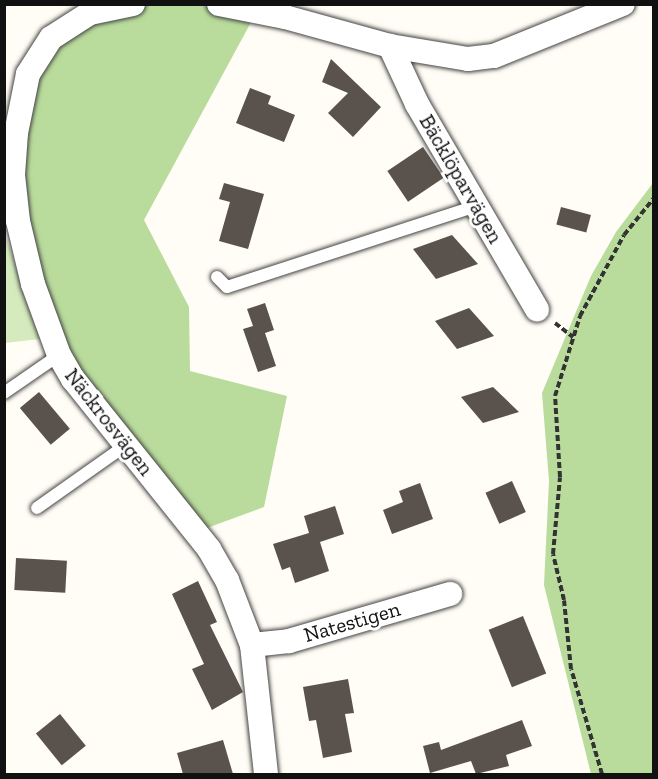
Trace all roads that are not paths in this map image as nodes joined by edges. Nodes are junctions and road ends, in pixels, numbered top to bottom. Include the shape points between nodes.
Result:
1 (133, 4) edge
2 (219, 4) edge
3 (623, 4) edge
4 (390, 46) junction
5 (476, 206) junction
6 (217, 277) dead end
7 (537, 309) dead end
8 (59, 355) junction
9 (4, 393) edge
10 (126, 445) junction
11 (37, 508) dead end
12 (450, 594) dead end
13 (252, 645) junction
14 (266, 774) edge

1 - 8 street, Näckrosvägen via 90,13 51,38 28,74 16,133 13,175 18,221 33,284
2 - 4 street via 285,17
3 - 4 street via 494,56 468,59
4 - 5 street, Bäcklöparvägen via 417,104
5 - 6 lane via 227,287
5 - 7 street, Bäcklöparvägen
8 - 9 lane
8 - 10 street, Näckrosvägen
10 - 11 lane
10 - 13 street, Näckrosvägen via 209,549 227,580
12 - 13 street, Natestigen via 289,640
13 - 14 street, Näckrosvägen

